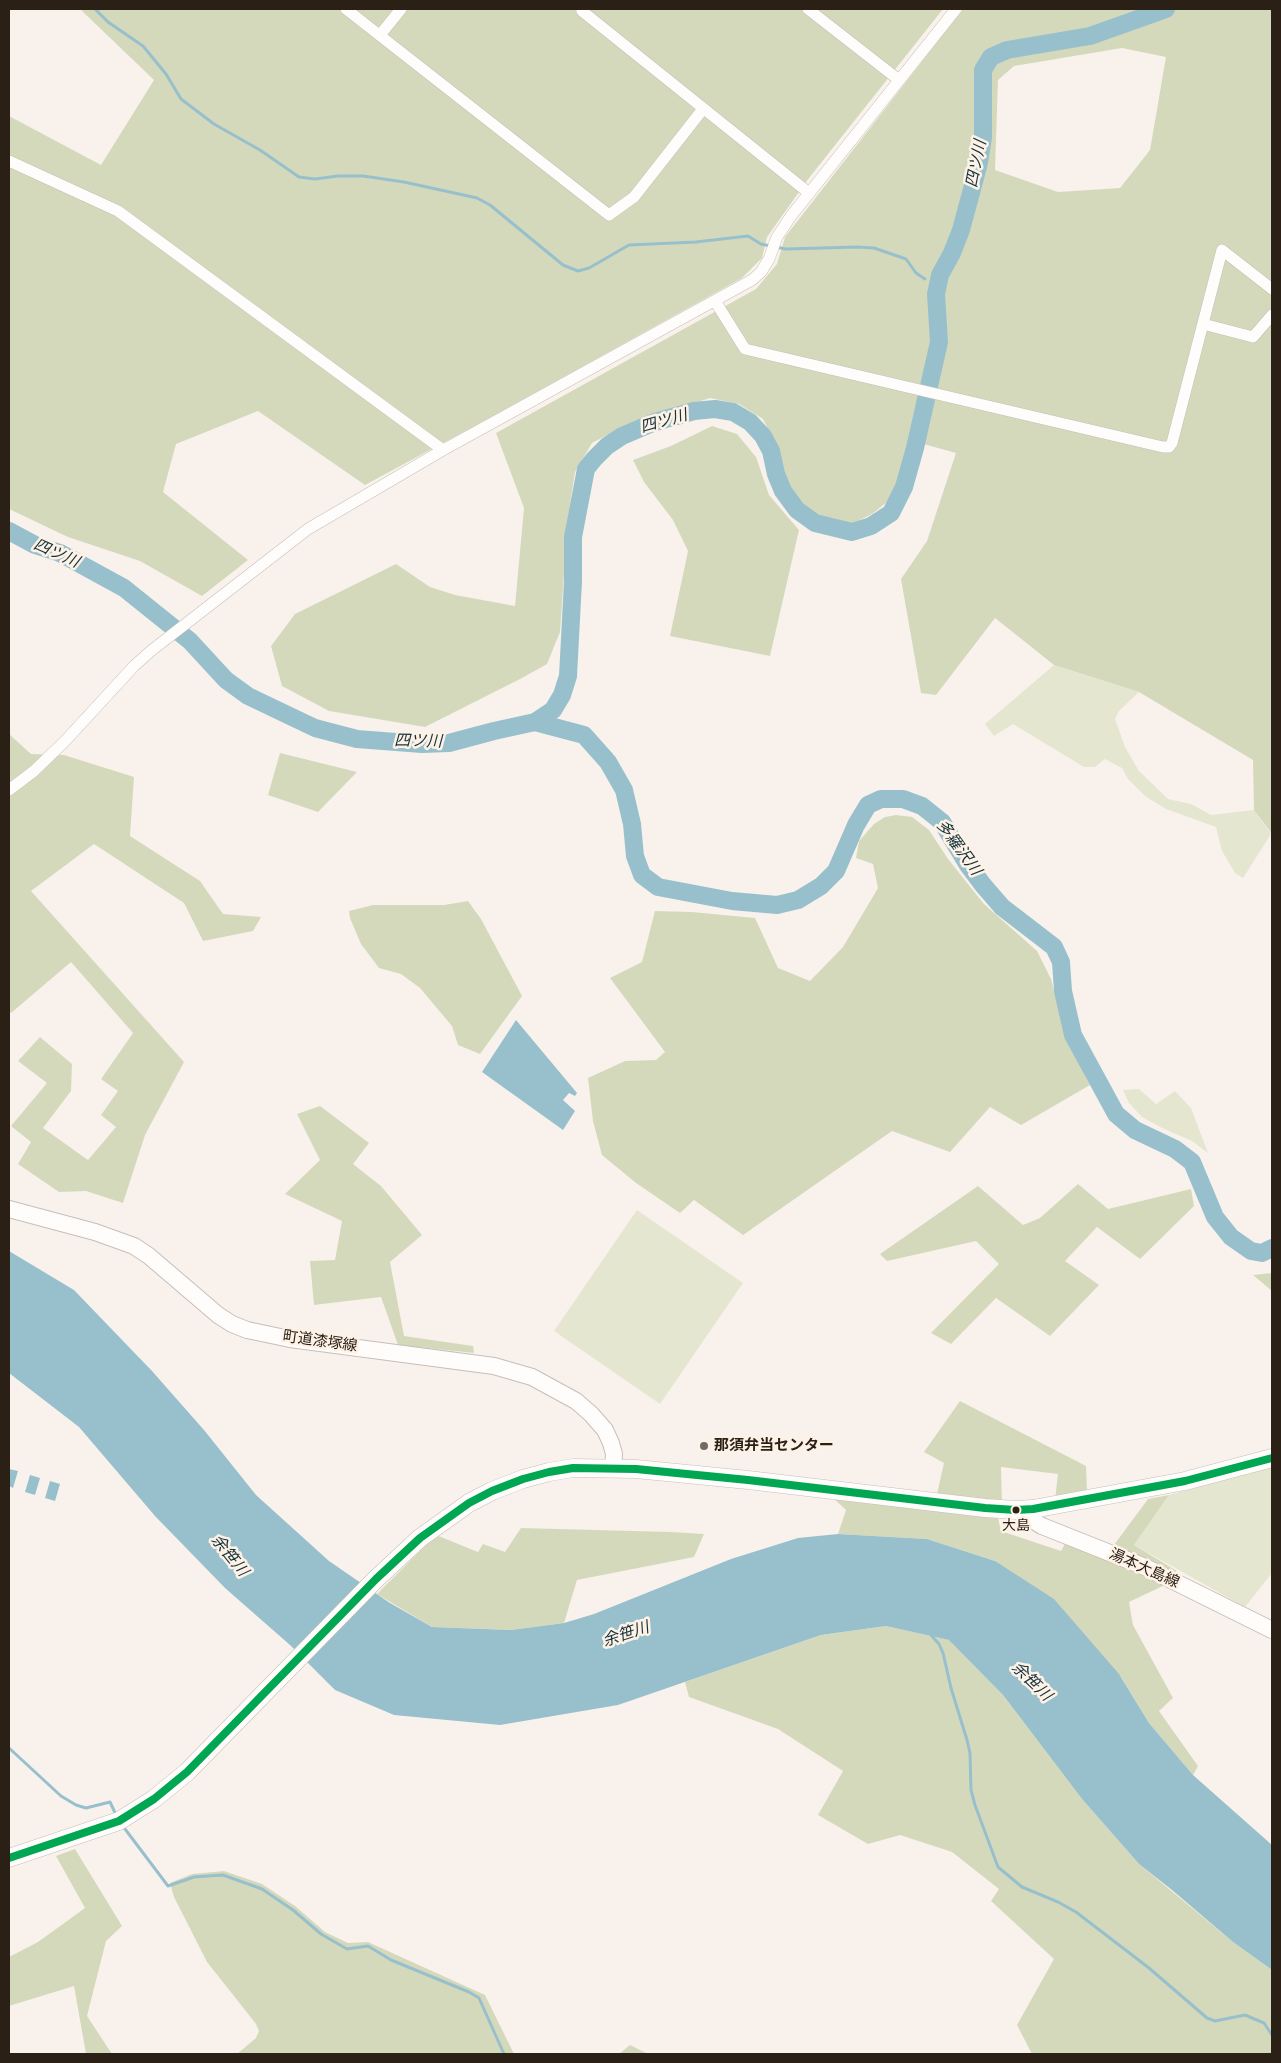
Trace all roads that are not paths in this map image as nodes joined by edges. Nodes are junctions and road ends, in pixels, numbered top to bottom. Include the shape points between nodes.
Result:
1 (346, 9) edge
2 (401, 9) edge
3 (583, 9) edge
4 (808, 9) edge
5 (956, 9) edge
6 (380, 35) junction
7 (899, 80) junction
8 (703, 109) junction
9 (9, 161) edge
10 (809, 193) junction
11 (1272, 289) edge
12 (715, 301) junction
13 (1272, 315) edge
14 (1203, 324) junction
15 (444, 450) junction
16 (9, 790) edge
17 (9, 1208) edge
18 (1272, 1458) edge
19 (612, 1468) junction
20 (1016, 1510) junction
21 (1272, 1630) edge
22 (9, 1858) edge

1 - 6 street
2 - 6 street
3 - 8 street
4 - 7 street
5 - 7 street
6 - 8 street via 609,215 634,197
7 - 10 street
8 - 10 street
9 - 15 street via 118,211
10 - 12 street via 777,237 761,272
11 - 14 street via 1222,250
12 - 14 street via 745,350 1163,448 1172,443
12 - 15 street
13 - 14 street via 1252,337
15 - 16 street via 308,529 200,612 134,666 66,740
17 - 19 street, 町道漆塚線 via 134,1246 218,1315 247,1330 290,1339 494,1366 532,1376 576,1401 605,1430 614,1454
18 - 20 main road via 1185,1482
19 - 20 main road
19 - 22 main road via 549,1472 492,1491 444,1519 376,1579 187,1772 154,1799 120,1821
20 - 21 street, 湯本大島線 via 1042,1526 1145,1567

